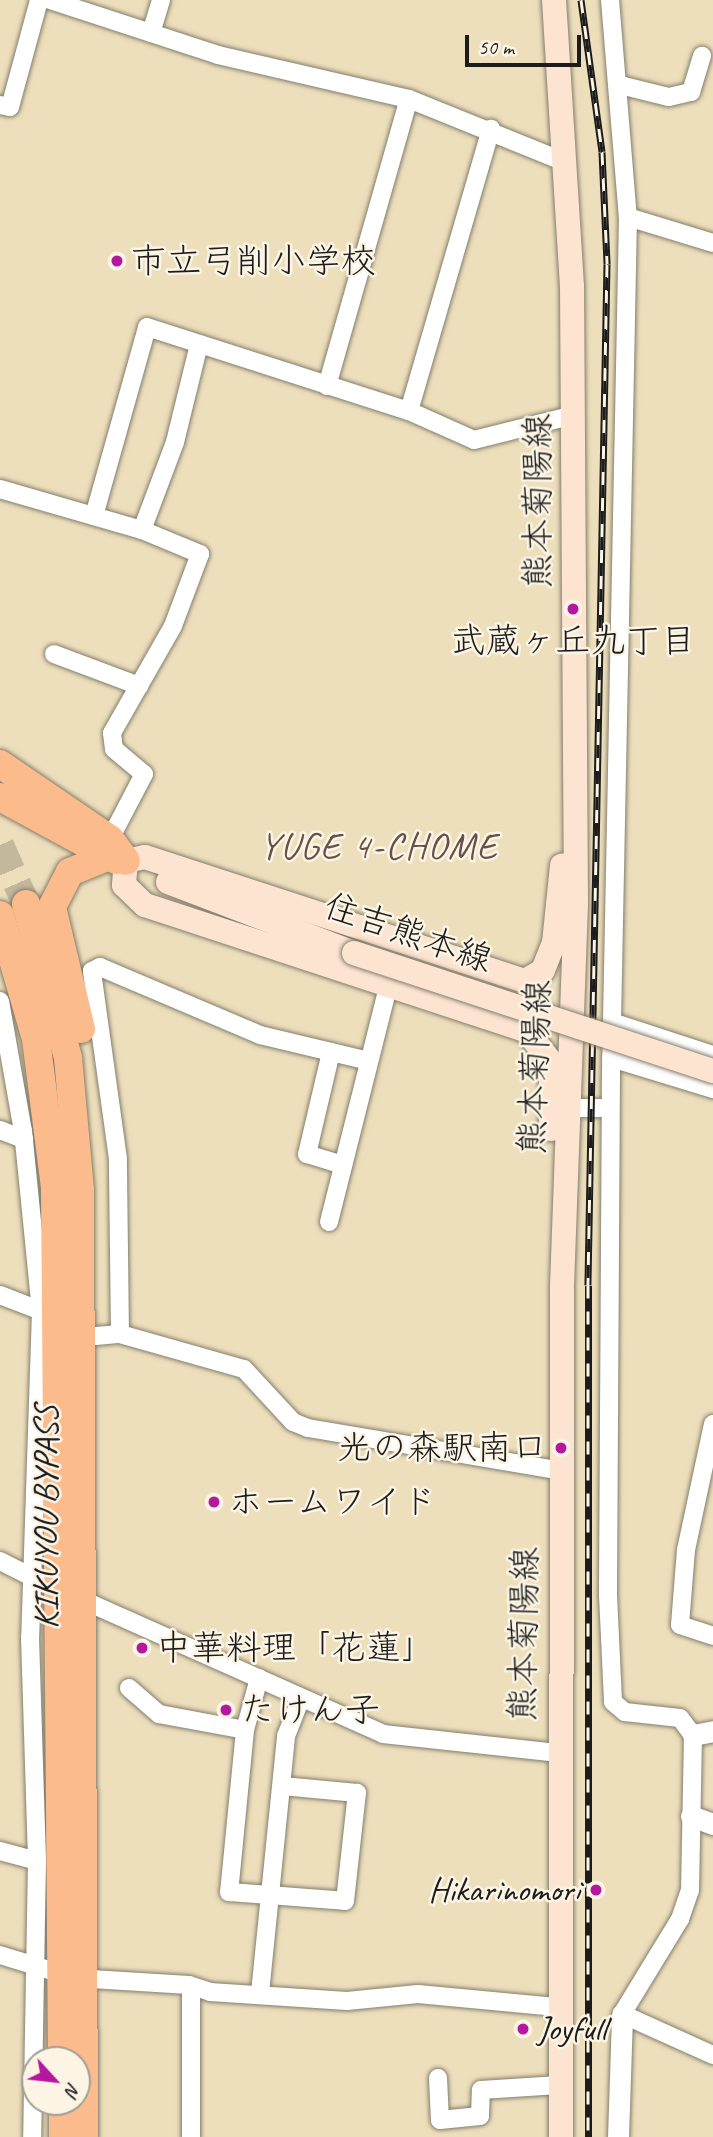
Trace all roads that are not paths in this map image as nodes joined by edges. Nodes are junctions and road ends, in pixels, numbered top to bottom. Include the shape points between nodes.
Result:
1 (39, 0) edge
2 (51, 0) edge
3 (161, 0) edge
4 (554, 0) edge
5 (610, 0) edge
6 (151, 33) junction
7 (702, 56) dead end
8 (706, 76) edge
9 (620, 85) junction
10 (409, 99) junction
11 (0, 105) edge
12 (491, 130) junction
13 (565, 162) junction
14 (628, 218) junction
15 (713, 243) edge
16 (200, 344) junction
17 (327, 386) junction
18 (409, 411) junction
19 (574, 415) junction
20 (0, 489) edge
21 (94, 516) junction
22 (142, 530) junction
23 (54, 654) dead end
24 (139, 686) junction
25 (0, 764) edge
26 (571, 770) junction
27 (0, 797) edge
28 (113, 853) junction
29 (26, 904) tunnel mouth
30 (0, 915) tunnel mouth
31 (389, 983) junction
32 (0, 1001) edge
33 (612, 1022) junction
34 (331, 1052) junction
35 (713, 1055) edge
36 (611, 1058) junction
37 (369, 1061) junction
38 (713, 1071) edge
39 (713, 1089) edge
40 (569, 1108) junction
41 (610, 1108) junction
42 (0, 1130) edge
43 (24, 1139) junction
44 (343, 1165) junction
45 (329, 1222) dead end
46 (562, 1289) junction
47 (0, 1295) edge
48 (41, 1311) junction
49 (108, 1335) junction
50 (713, 1424) edge
51 (561, 1471) junction
52 (83, 1481) junction
53 (0, 1561) edge
54 (34, 1578) junction
55 (72, 1596) junction
56 (713, 1636) edge
57 (259, 1678) junction
58 (129, 1688) dead end
59 (301, 1699) junction
60 (245, 1730) junction
61 (703, 1733) edge
62 (557, 1753) junction
63 (282, 1786) junction
64 (691, 1816) junction
65 (713, 1824) edge
66 (0, 1851) edge
67 (37, 1861) junction
68 (274, 1896) junction
69 (0, 1955) edge
70 (32, 1966) junction
71 (72, 1976) junction
72 (191, 1987) junction
73 (260, 1993) junction
74 (556, 2007) junction
75 (622, 2014) junction
76 (64, 2046) edge
77 (713, 2055) edge
78 (438, 2078) dead end
79 (559, 2085) junction
80 (62, 2116) edge
81 (32, 2137) edge
82 (63, 2137) edge
83 (84, 2137) edge
84 (191, 2137) edge
85 (561, 2137) edge
86 (618, 2137) edge

1 - 11 street via 10,107
2 - 6 street
3 - 6 street
4 - 13 main road, 熊本菊陽線
5 - 9 street
6 - 10 street
7 - 8 street
8 - 9 street via 691,92 669,97
9 - 14 street
10 - 12 street
10 - 17 street
12 - 13 street
12 - 18 street
13 - 19 main road, 熊本菊陽線
14 - 15 street
14 - 33 street
16 - 17 street
16 - 21 street via 147,327
16 - 22 street via 175,442
17 - 18 street
18 - 19 street via 474,440
19 - 26 main road, 熊本菊陽線
20 - 21 street
21 - 22 street
22 - 24 street via 200,554 173,626
23 - 24 street
24 - 28 street via 112,739 117,752 144,774
25 - 28 highway
26 - 28 main road via 554,943 543,970 525,981 145,857
26 - 40 main road, 熊本菊陽線 via 576,904
27 - 28 highway
28 - 31 main road via 124,885 145,905
28 - 38 main road, 住吉熊本線, bridge via 200,897 354,953
28 - 49 highway via 70,872 52,907 77,1010 96,1142
29 - 52 highway, KIKUYOU BYPASS via 60,1019 74,1102 83,1245
30 - 55 highway, KIKUYOU BYPASS via 36,1039 55,1187
31 - 37 street
31 - 46 main road via 526,1030 551,1062 553,1212
32 - 43 street
33 - 35 street
33 - 36 street
34 - 37 street
34 - 44 street via 307,1154
34 - 49 street via 248,1031 100,967 92,971 118,1159
36 - 39 street
36 - 41 street
37 - 44 street
40 - 41 street
40 - 46 main road, 熊本菊陽線
41 - 61 street via 613,1702 625,1712 680,1718
42 - 43 street
43 - 48 street
44 - 45 street
46 - 51 main road, 熊本菊陽線
47 - 48 street
48 - 54 street
49 - 51 street via 244,1369 293,1422 308,1429
49 - 52 highway
50 - 56 street via 687,1550 680,1625
51 - 62 main road, 熊本菊陽線
52 - 55 highway, KIKUYOU BYPASS
53 - 54 street
54 - 55 street
54 - 67 street
55 - 57 street
55 - 71 highway, KIKUYOU BYPASS
57 - 59 street
57 - 60 street
58 - 60 street via 159,1714
59 - 62 street via 383,1734
59 - 63 street via 286,1735
60 - 68 street via 229,1892
61 - 64 street
62 - 74 main road, 熊本菊陽線
63 - 68 street
63 - 68 street via 357,1793 345,1901
64 - 65 street
64 - 75 street via 690,1890 680,1919
66 - 67 street
67 - 70 street
68 - 73 street
69 - 70 street
70 - 71 street
70 - 81 street
71 - 72 street
71 - 76 highway, KIKUYOU BYPASS
71 - 83 highway, KIKUYOU BYPASS
72 - 73 street
72 - 84 street
73 - 74 street via 347,2001 418,1994
74 - 79 main road, 熊本菊陽線
75 - 77 street
75 - 86 street
78 - 79 street via 440,2120 480,2116 481,2090
79 - 85 main road, 熊本菊陽線
80 - 82 highway

